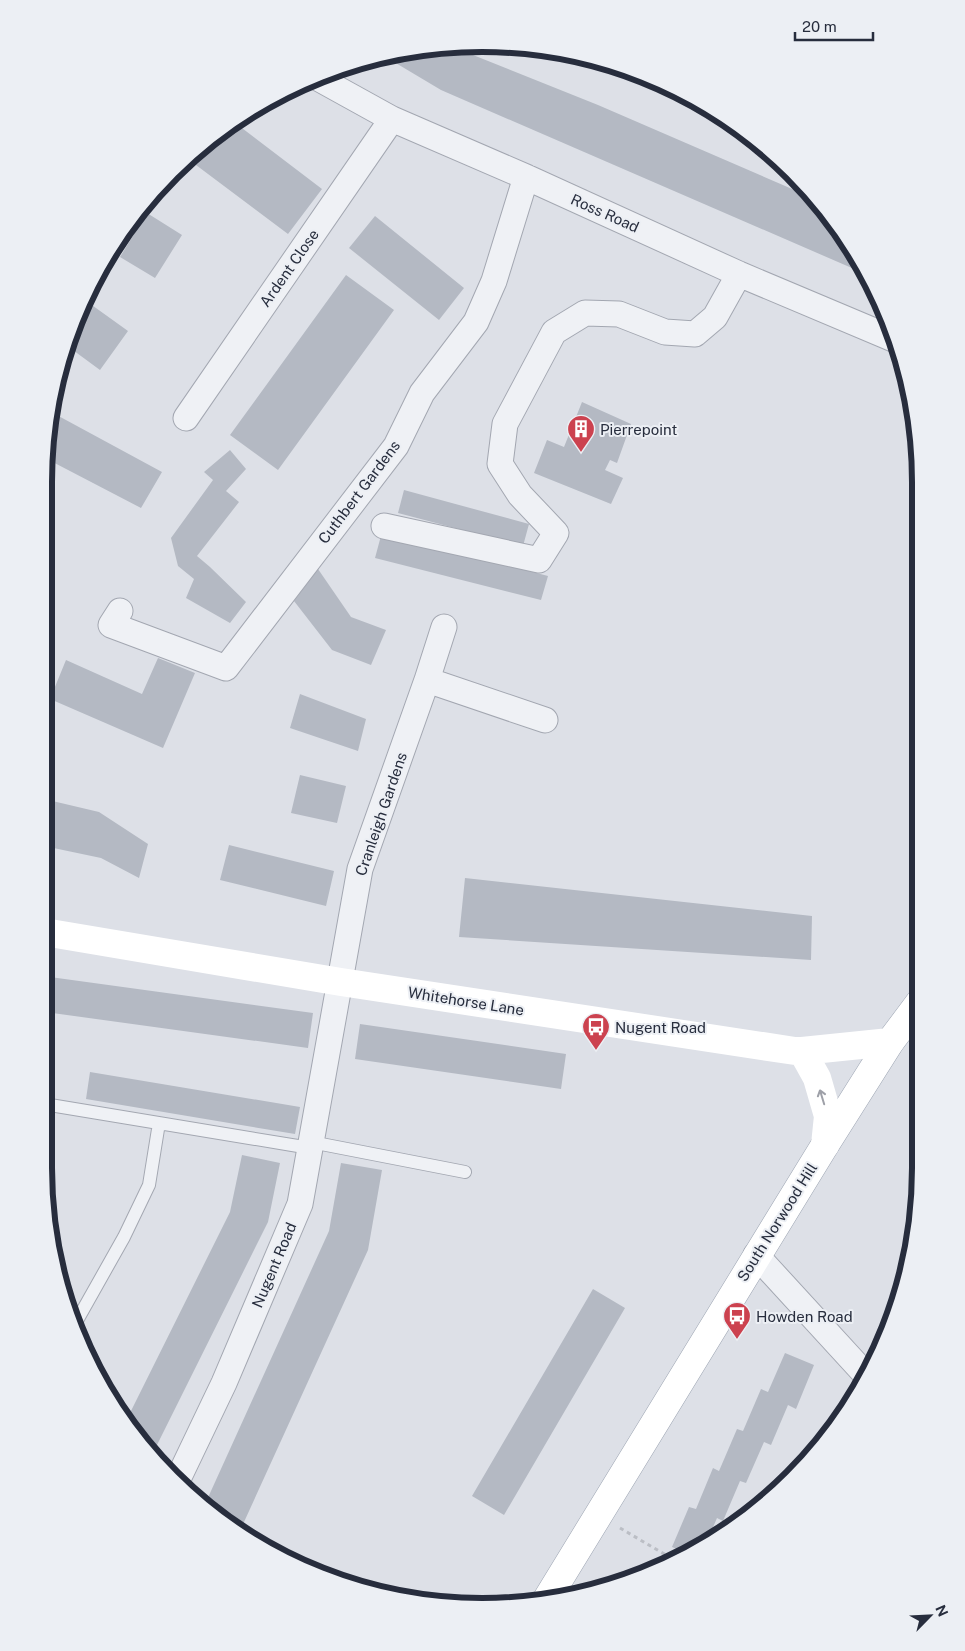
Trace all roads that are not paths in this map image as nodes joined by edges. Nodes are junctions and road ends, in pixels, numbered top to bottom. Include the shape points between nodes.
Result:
1 (325, 82) edge
2 (392, 119) junction
3 (526, 177) junction
4 (739, 274) junction
5 (887, 336) edge
6 (186, 418) dead end
7 (384, 526) dead end
8 (120, 611) dead end
9 (444, 627) dead end
10 (427, 680) junction
11 (545, 720) dead end
12 (52, 933) edge
13 (341, 982) junction
14 (912, 1013) edge
15 (890, 1042) junction
16 (802, 1051) junction
17 (52, 1105) edge
18 (159, 1123) junction
19 (825, 1144) junction
20 (311, 1145) junction
21 (466, 1172) dead end
22 (756, 1256) junction
23 (79, 1317) edge
24 (862, 1371) edge
25 (180, 1475) edge
26 (551, 1593) edge

1 - 2 street, Ross Road
2 - 3 street, Ross Road
2 - 6 street, Ardent Close
3 - 4 street, Ross Road
3 - 8 street, Cuthbert Gardens via 494,281 476,322 422,393 396,446 226,668 111,625
4 - 5 street, Ross Road
4 - 7 street via 715,317 695,334 664,332 619,314 585,313 554,332 505,424 500,464 520,495 556,534 538,560
9 - 10 street, Cranleigh Gardens
10 - 11 street
10 - 13 street, Cranleigh Gardens via 360,869
12 - 13 main road, Whitehorse Lane
13 - 16 main road, Whitehorse Lane
13 - 20 street, Nugent Road
14 - 15 main road, South Norwood Hill
15 - 16 main road, Whitehorse Lane
15 - 19 main road, South Norwood Hill
19 -> 16 main road via 828,1116 817,1078
17 - 18 lane
18 - 20 lane
18 - 23 lane via 149,1185
19 - 22 main road, South Norwood Hill
20 - 21 lane
20 - 25 street, Nugent Road via 300,1204 224,1383
22 - 24 street
22 - 26 main road, South Norwood Hill

